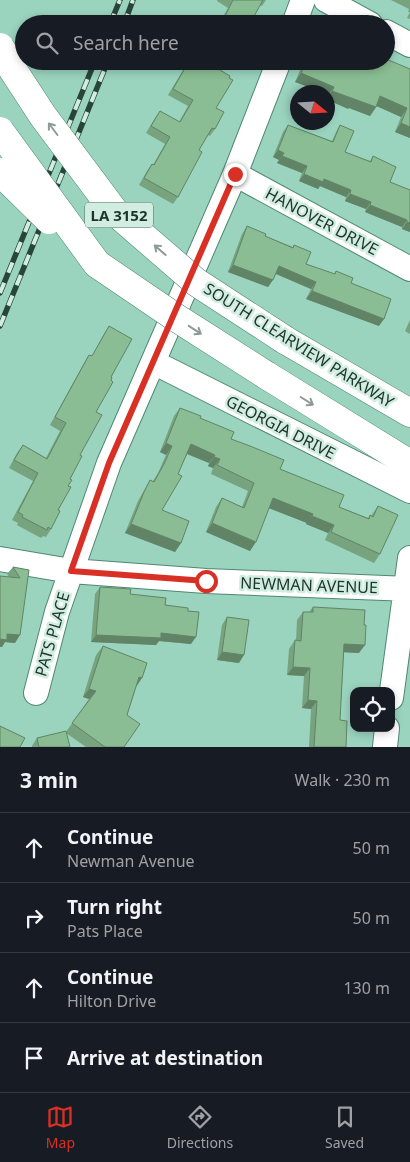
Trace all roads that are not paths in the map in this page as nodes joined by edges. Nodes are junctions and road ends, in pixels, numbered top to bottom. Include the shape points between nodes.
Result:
1 (303, 0) edge
2 (326, 0) edge
3 (297, 15) edge
4 (354, 15) edge
5 (0, 35) edge
6 (395, 37) edge
7 (410, 45) edge
8 (6, 58) edge
9 (275, 70) edge
10 (0, 131) edge
11 (0, 172) edge
12 (235, 174) junction
13 (97, 264) junction
14 (410, 269) edge
15 (152, 362) junction
16 (410, 413) edge
17 (410, 464) edge
18 (410, 491) edge
19 (410, 558) edge
20 (0, 559) edge
21 (71, 571) junction
22 (408, 589) edge
23 (393, 687) edge
24 (36, 693) dead end
25 (387, 732) edge
26 (385, 747) edge

1 - 3 street
2 - 4 street
5 - 8 highway, SOUTH CLEARVIEW PARKWAY, bridge
6 - 7 street
16 -> 8 highway, SOUTH CLEARVIEW PARKWAY / LA 3152, bridge via 285,340 196,282 114,211 43,116
9 - 12 street, PATS PLACE
10 - 13 highway, LA 3152, bridge
11 - 13 highway, bridge
12 - 14 street, HANOVER DRIVE
12 - 15 street, PATS PLACE
13 -> 17 highway, LA 3152, bridge via 174,317
15 - 18 street, GEORGIA DRIVE
15 - 21 street, PATS PLACE via 109,463
19 - 22 street
20 - 21 street, NEWMAN AVENUE
21 - 22 street, NEWMAN AVENUE via 206,581
21 - 24 street, PATS PLACE
22 - 23 street
25 - 26 street

